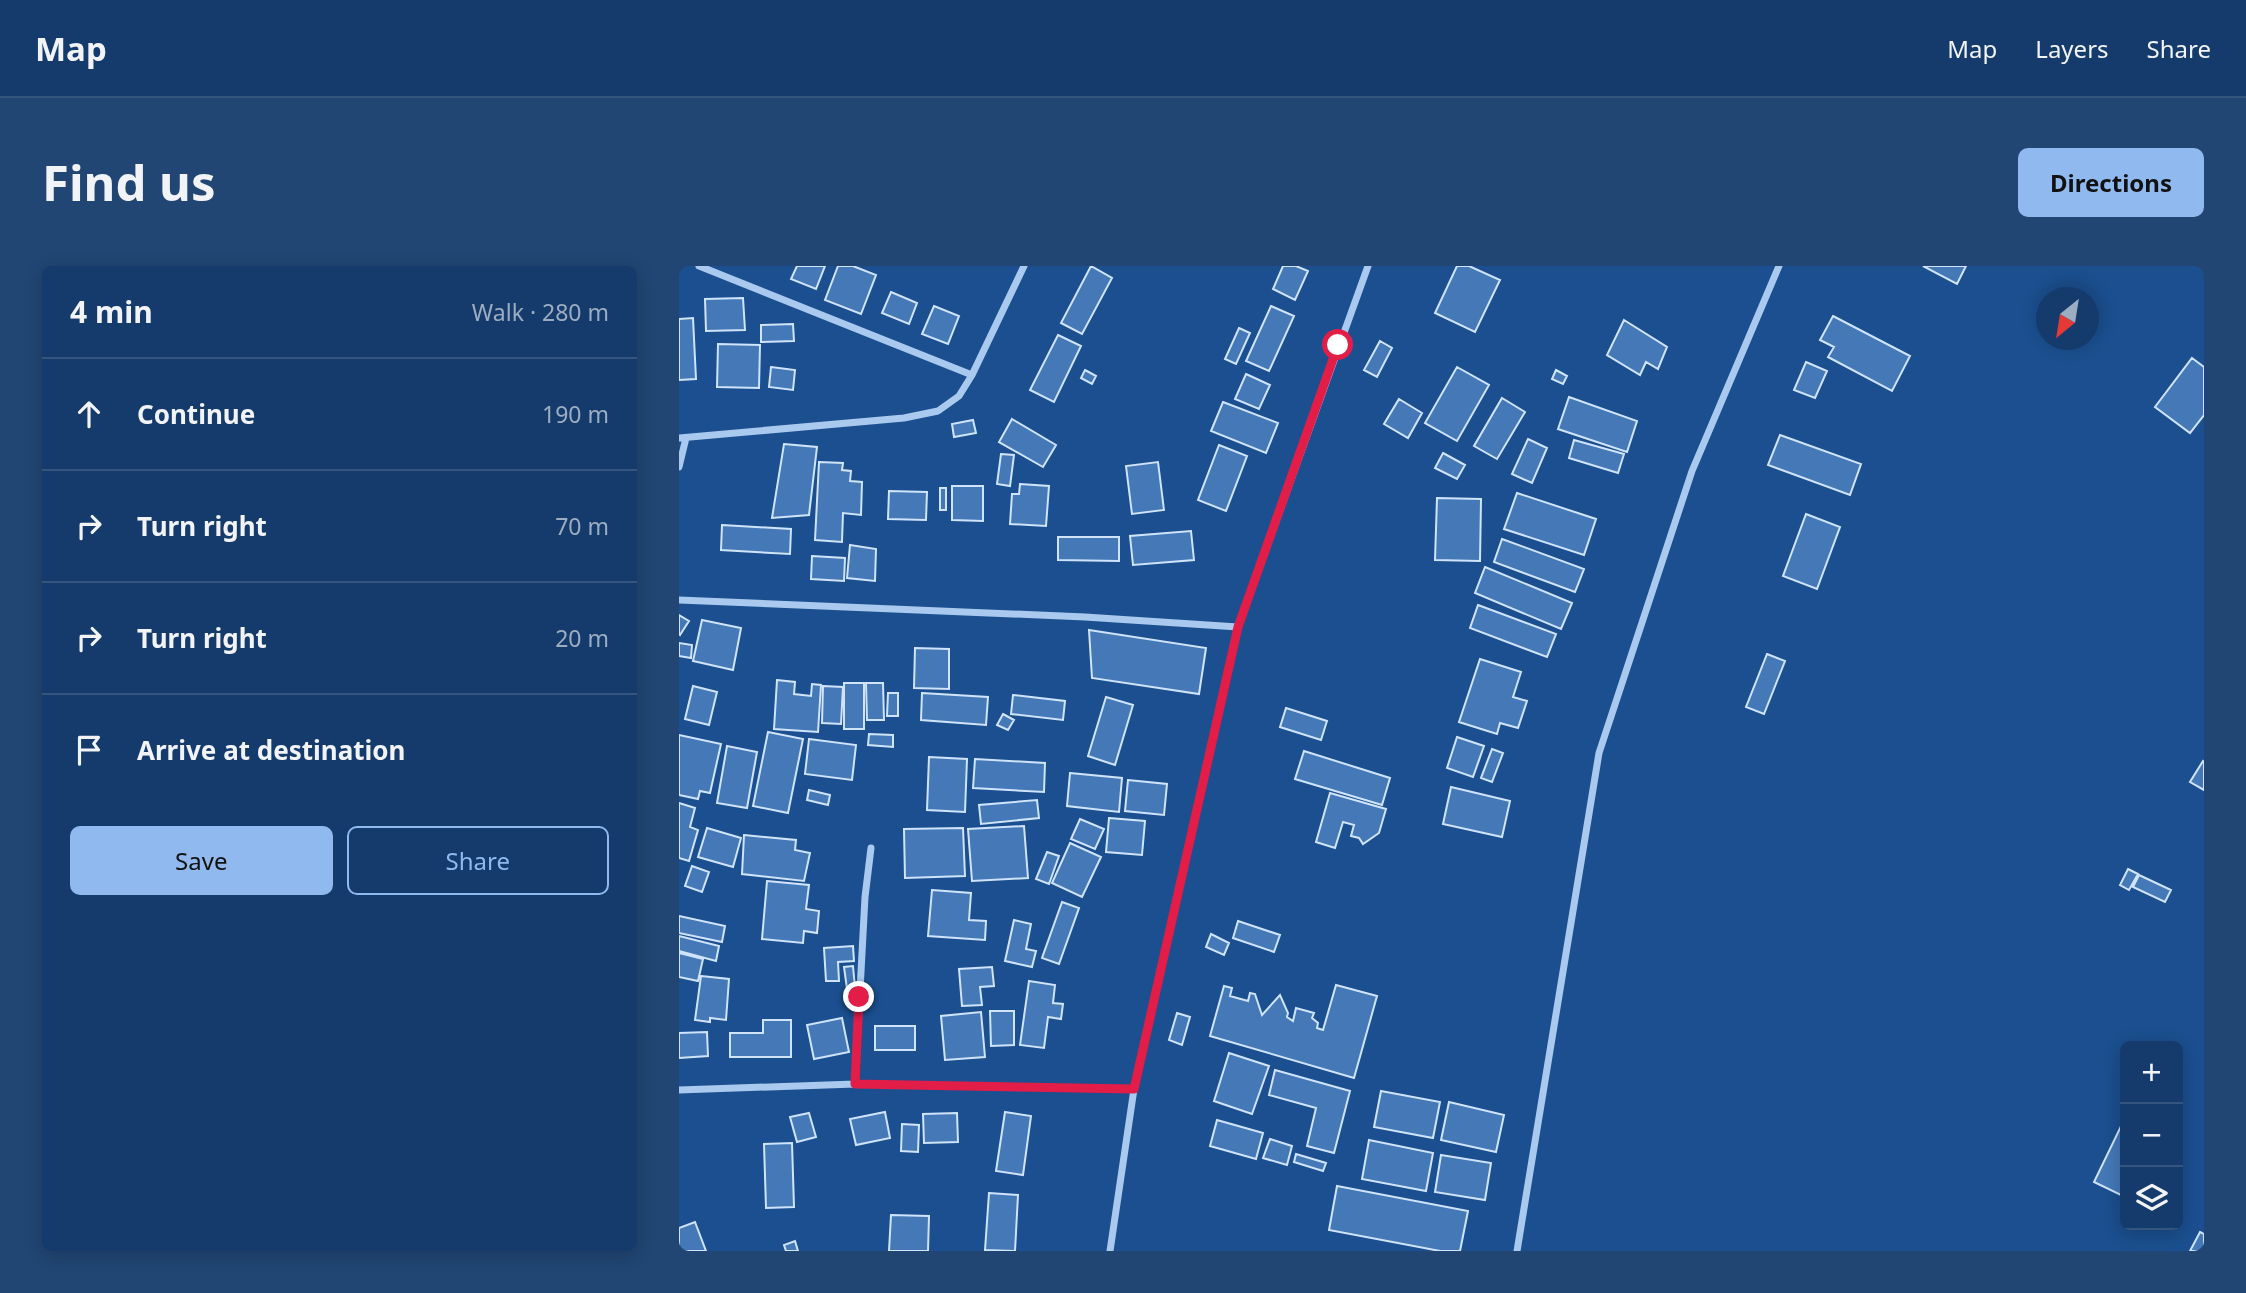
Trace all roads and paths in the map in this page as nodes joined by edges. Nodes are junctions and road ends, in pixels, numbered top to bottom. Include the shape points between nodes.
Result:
1 (699, 266) edge
2 (1024, 266) edge
3 (1368, 266) edge
4 (1779, 266) edge
5 (972, 375) junction
6 (683, 438) edge
7 (679, 467) edge
8 (679, 600) edge
9 (1238, 627) junction
10 (871, 848) dead end
11 (855, 1084) junction
12 (1134, 1089) junction
13 (679, 1090) edge
14 (1110, 1251) edge
15 (1517, 1251) edge

1 - 5 street
2 - 5 street
3 - 9 street
4 - 15 street via 1692,471 1599,753
5 - 6 street via 959,396 938,411
6 - 7 street
8 - 9 street
9 - 12 street
10 - 11 street
11 - 12 street
11 - 13 street
12 - 14 street

